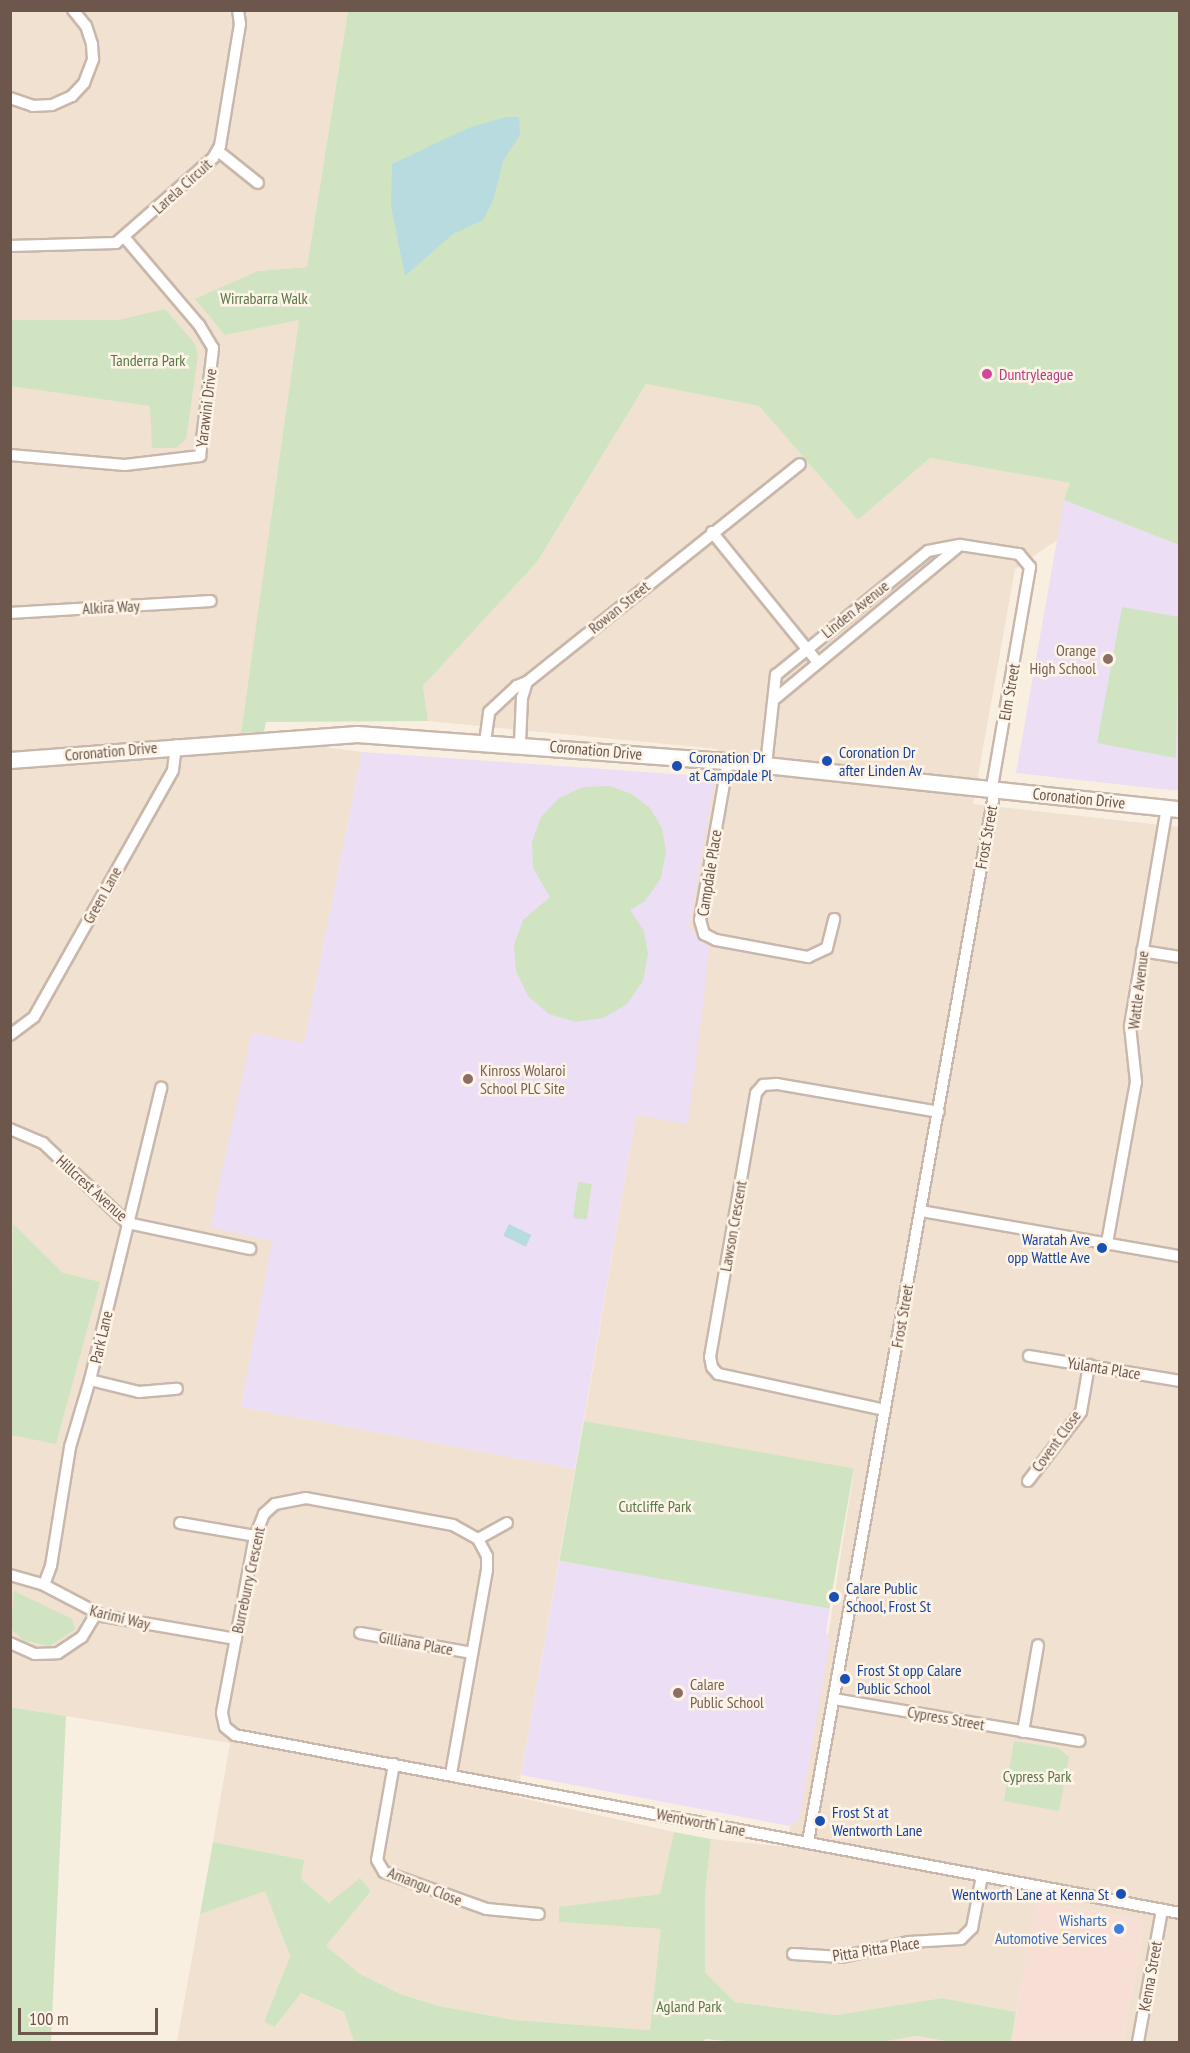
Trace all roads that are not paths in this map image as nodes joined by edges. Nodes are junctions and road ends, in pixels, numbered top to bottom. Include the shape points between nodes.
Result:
1 (73, 10) edge
2 (238, 10) edge
3 (10, 99) edge
4 (218, 151) junction
5 (258, 183) dead end
6 (125, 238) junction
7 (10, 246) edge
8 (10, 455) edge
9 (800, 464) dead end
10 (712, 532) junction
11 (960, 545) junction
12 (1028, 561) joint
13 (211, 601) dead end
14 (10, 613) edge
15 (806, 649) junction
16 (817, 661) junction
17 (527, 682) junction
18 (776, 698) junction
19 (485, 742) junction
20 (520, 743) junction
21 (176, 745) junction
22 (10, 760) edge
23 (728, 761) junction
24 (766, 765) junction
25 (993, 788) junction
26 (1173, 808) edge
27 (834, 919) dead end
28 (1143, 951) junction
29 (1179, 957) edge
30 (10, 1035) edge
31 (161, 1088) dead end
32 (939, 1112) junction
33 (10, 1129) edge
34 (921, 1211) junction
35 (127, 1223) junction
36 (1107, 1243) junction
37 (250, 1249) dead end
38 (1179, 1256) edge
39 (1029, 1356) dead end
40 (1089, 1365) junction
41 (90, 1380) junction
42 (1179, 1381) edge
43 (177, 1389) dead end
44 (885, 1410) junction
45 (1028, 1481) dead end
46 (180, 1523) dead end
47 (507, 1523) dead end
48 (255, 1536) junction
49 (478, 1539) junction
50 (10, 1575) edge
51 (44, 1585) junction
52 (96, 1614) junction
53 (360, 1633) dead end
54 (236, 1639) junction
55 (10, 1642) edge
56 (1038, 1645) dead end
57 (472, 1653) junction
58 (834, 1699) junction
59 (225, 1727) joint
60 (1023, 1732) junction
61 (1079, 1741) dead end
62 (394, 1764) junction
63 (451, 1774) junction
64 (808, 1842) junction
65 (982, 1876) junction
66 (1162, 1910) junction
67 (1179, 1912) edge
68 (539, 1914) dead end
69 (793, 1954) dead end
70 (1138, 2043) edge

1 - 3 street via 86,26 92,44 93,59 84,83 72,96 52,105 33,106
2 - 4 street, Larela Circuit via 240,24
4 - 5 street
4 - 6 street, Larela Circuit
6 - 7 street, Larela Circuit via 104,246
6 - 8 street, Yarawini Drive via 199,325 213,348 200,456 125,465
9 - 10 street, Rowan Street
10 - 15 street
10 - 17 street, Rowan Street
11 - 12 street, Linden Avenue via 1019,554
11 - 15 street, Linden Avenue via 928,551
11 - 16 street, Linden Avenue
12 - 25 street, Elm Street via 1030,572
13 - 14 street, Alkira Way
15 - 16 street
15 - 18 street, Linden Avenue via 776,675
16 - 18 street, Linden Avenue
17 - 19 street, Rowan Street via 489,712
17 - 20 street via 522,698
18 - 24 street, Linden Avenue
19 - 20 main road, Coronation Drive
19 - 21 main road, Coronation Drive via 357,734
20 - 23 main road, Coronation Drive
21 - 22 main road, Coronation Drive
21 - 30 street, Green Lane via 173,770 34,1017
23 - 24 main road, Coronation Drive
23 - 27 street, Campdale Place via 700,920 704,934 716,940 808,957 827,948
24 - 25 main road, Coronation Drive
25 - 26 main road, Coronation Drive
25 - 32 street, Frost Street
26 - 28 street, Wattle Avenue
28 - 29 street
28 - 36 street, Wattle Avenue via 1130,1026 1136,1082
31 - 35 street, Park Lane
32 - 34 street, Frost Street
32 - 44 street, Lawson Crescent via 777,1084 763,1085 756,1093 710,1357 712,1367 718,1374
33 - 35 street, Hillcrest Avenue via 43,1143
34 - 36 street
34 - 44 street, Frost Street
35 - 37 street, Hillcrest Avenue
35 - 41 street, Park Lane
36 - 38 street
39 - 40 street, Yulanta Place
40 - 42 street, Yulanta Place
40 - 45 street, Covent Close via 1081,1412
41 - 43 street via 139,1392
41 - 51 street, Park Lane via 70,1447 51,1566
44 - 58 street, Frost Street
46 - 48 street
47 - 49 street
48 - 49 street, Burreburry Crescent via 269,1509 297,1498 453,1525
48 - 54 street, Burreburry Crescent
49 - 57 street via 487,1563
50 - 51 street, Karimi Way
51 - 52 street, Karimi Way
52 - 54 street, Karimi Way
52 - 55 street via 82,1637 58,1653 36,1654
53 - 57 street, Gilliana Place
54 - 59 street, Burreburry Crescent via 222,1713
56 - 60 street
57 - 63 street
58 - 60 street, Cypress Street
58 - 64 street, Frost Street
59 - 62 street, Wentworth Lane via 242,1737
60 - 61 street, Cypress Street
62 - 63 street, Wentworth Lane
62 - 68 street, Amangu Close via 377,1860 384,1872 487,1909
63 - 64 street, Wentworth Lane
64 - 65 street, Wentworth Lane
65 - 66 street, Wentworth Lane
65 - 69 street, Pitta Pitta Place via 972,1928 961,1939 909,1942 841,1957
66 - 67 street, Wentworth Lane
66 - 70 street, Kenna Street

